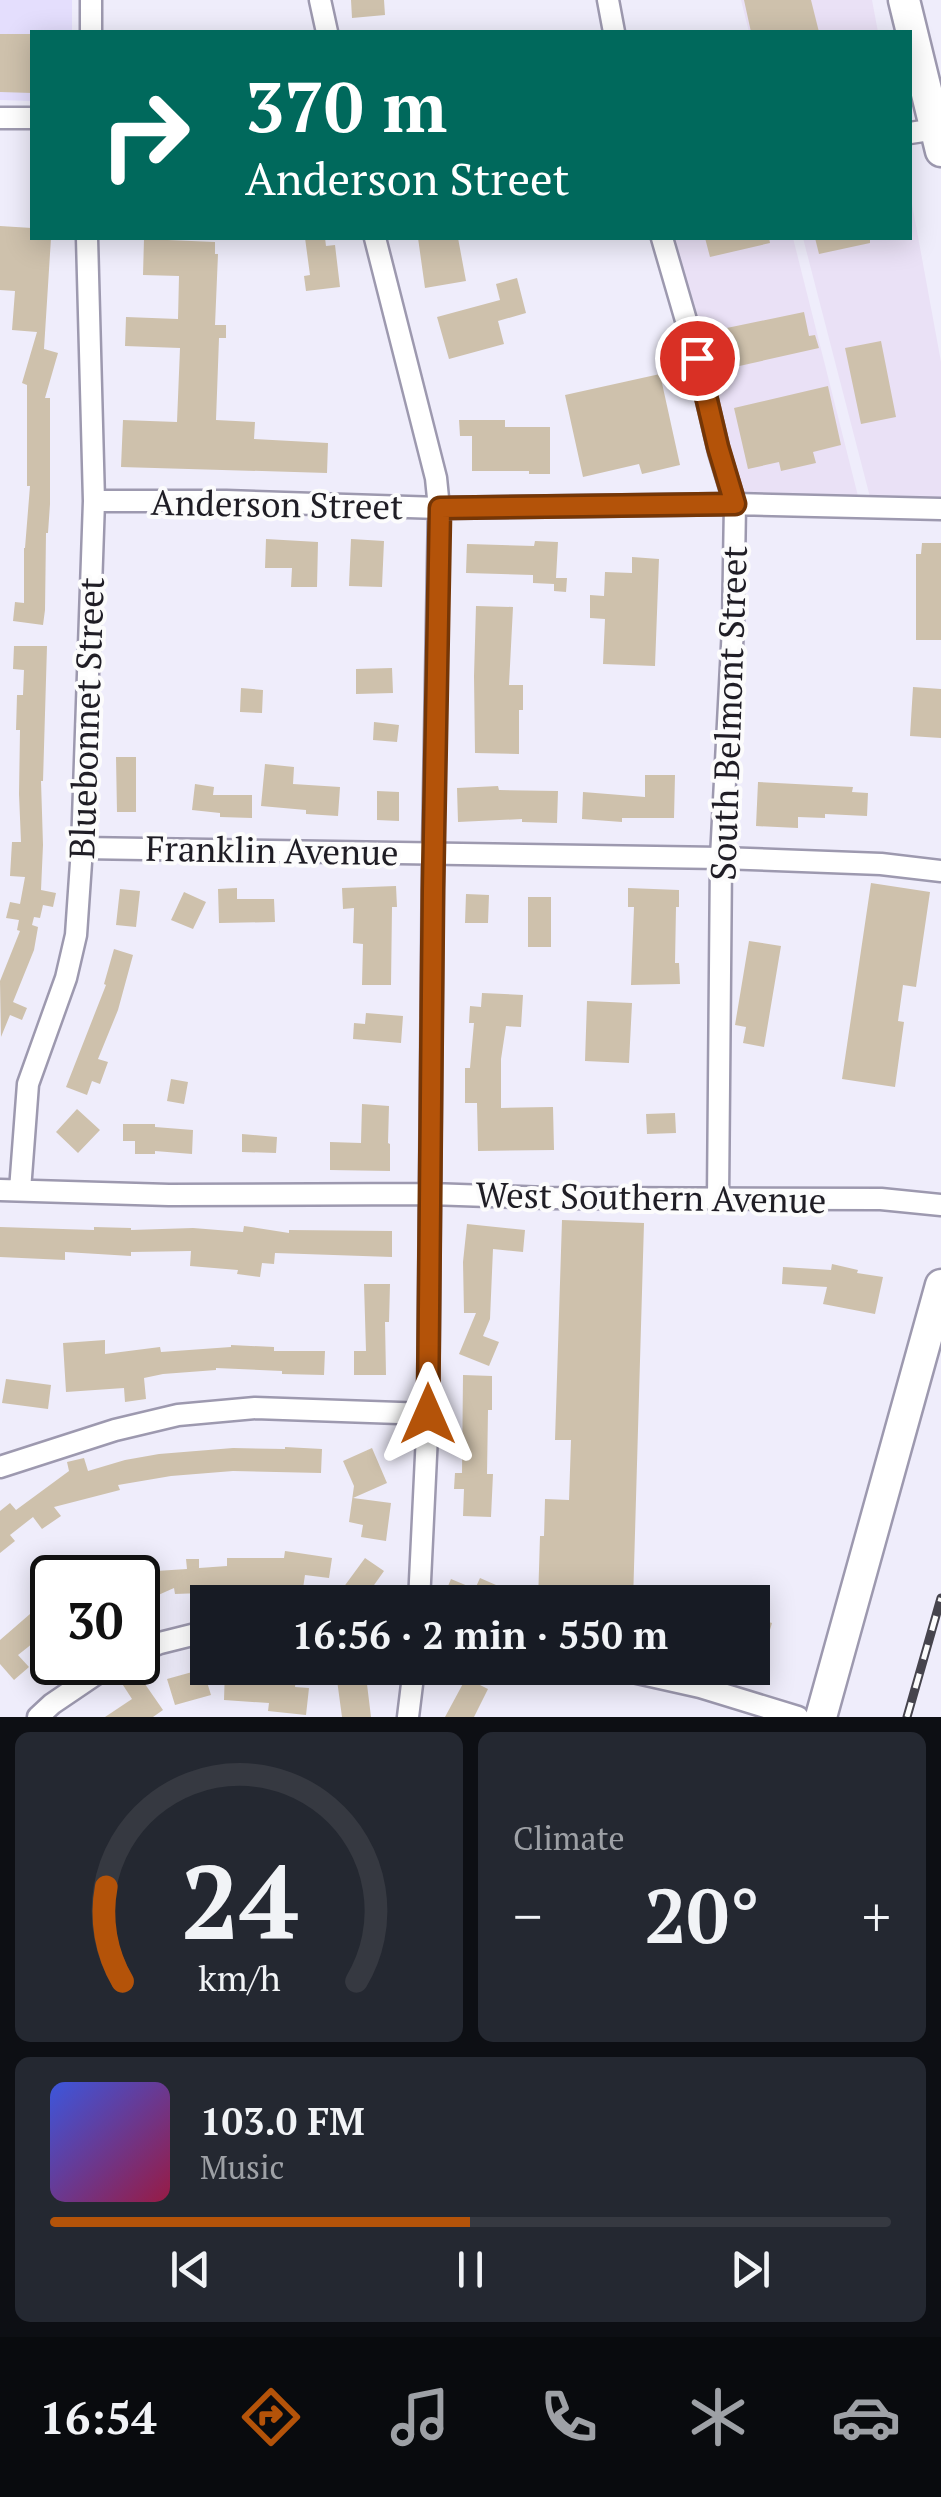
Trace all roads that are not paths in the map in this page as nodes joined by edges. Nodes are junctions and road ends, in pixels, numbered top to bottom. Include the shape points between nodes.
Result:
1 (91, 0) edge
2 (320, 0) edge
3 (608, 0) edge
4 (904, 0) edge
5 (91, 30) edge
6 (327, 30) edge
7 (614, 30) edge
8 (909, 30) edge
9 (912, 44) edge
10 (0, 118) edge
11 (30, 118) edge
12 (929, 138) edge
13 (88, 240) edge
14 (376, 240) edge
15 (663, 240) edge
16 (94, 502) junction
17 (735, 504) junction
18 (440, 508) junction
19 (941, 509) edge
20 (82, 848) junction
21 (433, 852) junction
22 (721, 858) junction
23 (941, 871) edge
24 (10, 1190) edge
25 (430, 1194) junction
26 (718, 1199) junction
27 (941, 1205) edge
28 (941, 1285) edge
29 (428, 1414) junction
30 (1, 1465) edge
31 (420, 1585) edge
32 (190, 1636) edge
33 (160, 1643) edge
34 (86, 1685) edge
35 (412, 1685) edge
36 (687, 1685) edge
37 (51, 1713) edge
38 (408, 1717) edge
39 (798, 1717) edge
40 (820, 1717) edge

1 - 5 street
2 - 6 street
3 - 7 street
4 - 8 main road
9 - 12 main road
10 - 11 street
13 - 16 street, Bluebonnet Street
14 - 18 street
15 - 17 street, South Belmont Street
16 - 18 street, Anderson Street
16 - 20 street, Bluebonnet Street
17 - 18 street, Anderson Street
17 - 19 street, Anderson Street
17 - 22 street, South Belmont Street
18 - 21 street
20 - 21 street, Franklin Avenue
20 - 24 street, Bluebonnet Street via 76,936 28,1084
21 - 22 street, Franklin Avenue
21 - 25 street
22 - 23 street, Franklin Avenue
22 - 26 street, South Belmont Street
24 - 25 street, West Southern Avenue
25 - 26 street, West Southern Avenue
25 - 29 street
26 - 27 street, West Southern Avenue
28 - 40 main road
29 - 30 street via 255,1408 178,1415
29 - 31 street
32 - 33 street
34 - 37 street
35 - 38 street
36 - 39 street

